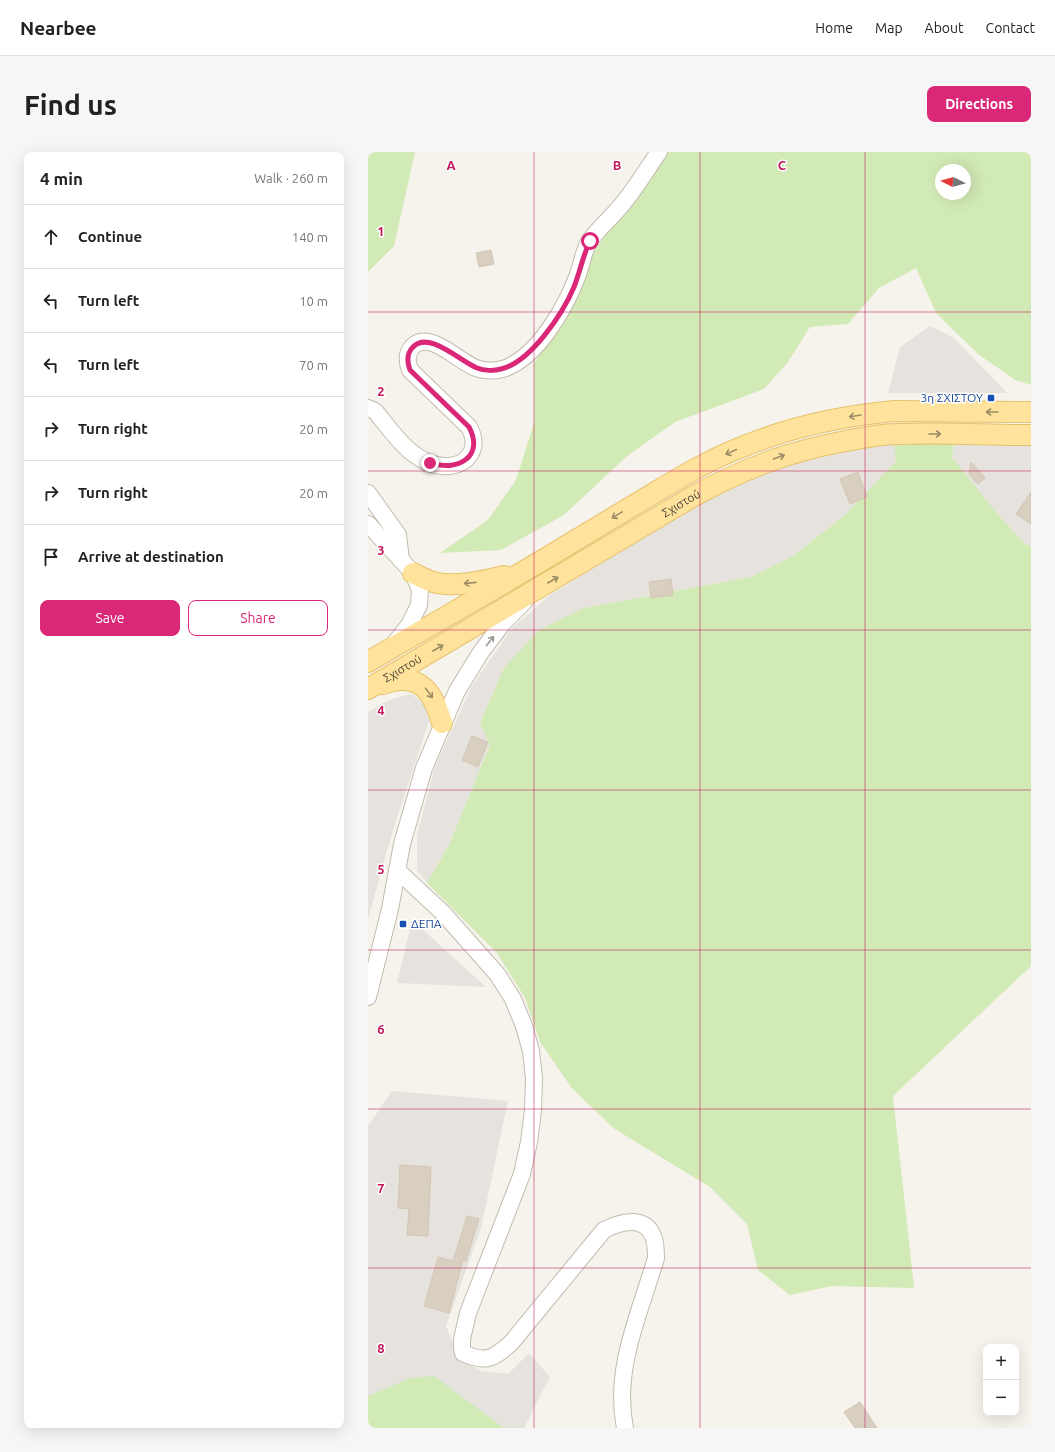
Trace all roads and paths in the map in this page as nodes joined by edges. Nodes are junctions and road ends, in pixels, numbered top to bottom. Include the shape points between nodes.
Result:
1 (659, 152) edge
2 (368, 408) edge
3 (1031, 412) edge
4 (1031, 435) edge
5 (368, 493) edge
6 (368, 524) edge
7 (407, 566) junction
8 (522, 572) junction
9 (533, 592) junction
10 (390, 649) junction
11 (368, 662) edge
12 (368, 689) edge
13 (442, 723) junction
14 (397, 870) junction
15 (368, 997) edge
16 (625, 1428) edge

1 - 2 street via 624,202 590,241 566,303 548,330 525,356 508,367 490,371 478,369 430,342 419,343 410,351 407,364 410,370 469,427 473,434 473,449 464,462 440,466 422,459 407,448 375,411
3 -> 8 main road, Σχιστού via 894,411 851,416 783,432 709,462
9 -> 4 main road, Σχιστού via 720,482 787,454 816,446 896,434
5 - 7 street via 398,534
6 - 7 street
8 -> 7 main road via 461,584 433,582
7 - 10 street via 420,590 419,605 410,625
8 - 10 main road, Σχιστού
12 -> 9 main road, Σχιστού
13 -> 9 street via 457,691 481,652 503,623
10 - 11 main road, Σχιστού
12 -> 13 main road via 388,682 417,682 429,692
13 - 14 street via 416,793
14 - 15 street
14 - 16 street via 443,913 497,974 513,999 531,1051 534,1078 533,1110 522,1174 468,1313 462,1339 463,1353 480,1359 498,1355 512,1343 604,1230 617,1223 632,1221 641,1225 649,1229 653,1236 656,1258 625,1360 622,1396

